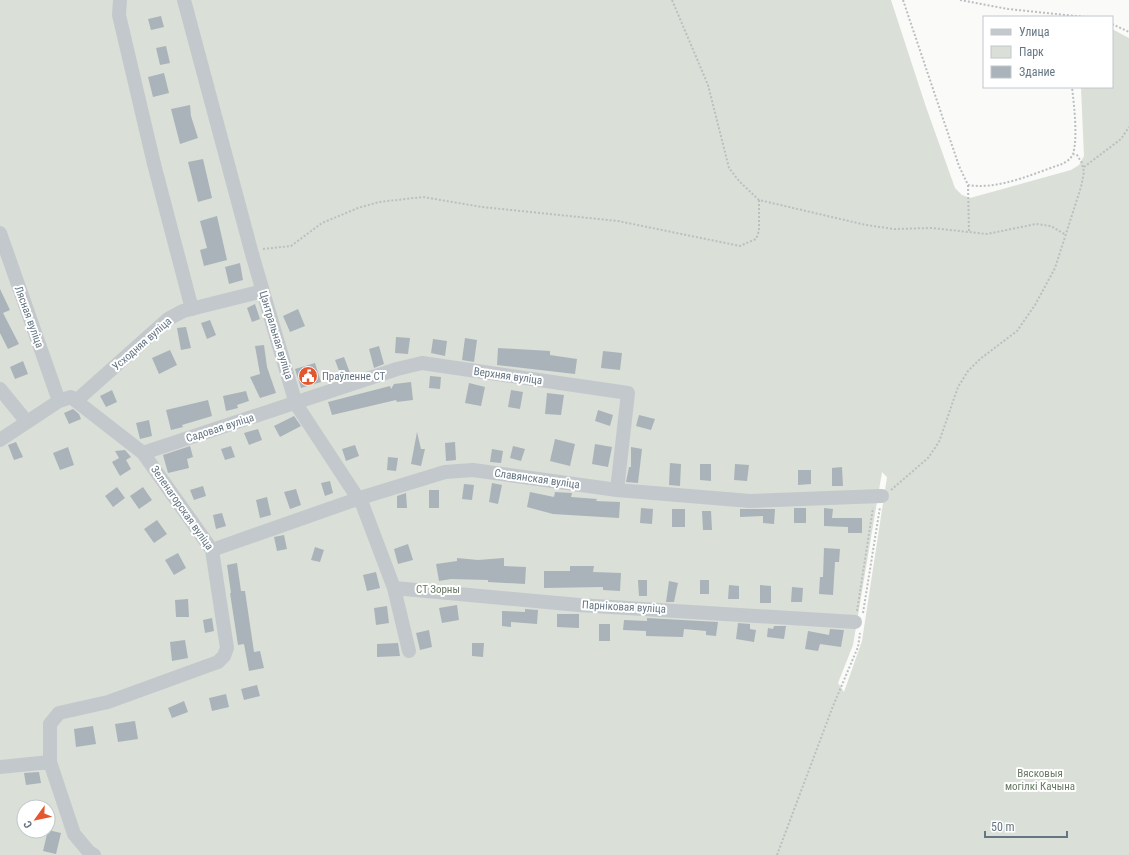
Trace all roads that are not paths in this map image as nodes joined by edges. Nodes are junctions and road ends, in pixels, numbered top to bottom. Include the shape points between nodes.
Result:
1 (120, 0) edge
2 (184, 0) edge
3 (0, 233) edge
4 (263, 291) junction
5 (192, 310) junction
6 (0, 389) edge
7 (59, 401) junction
8 (76, 401) junction
9 (296, 404) junction
10 (27, 422) junction
11 (0, 440) edge
12 (143, 453) junction
13 (617, 490) junction
14 (878, 497) road end
15 (360, 498) junction
16 (212, 550) junction
17 (394, 588) junction
18 (859, 622) road end
19 (409, 651) dead end
20 (50, 762) junction
21 (0, 767) edge
22 (94, 855) edge

1 - 5 street via 119,15
2 - 4 street, Цэнтральная вуліца
3 - 7 street, Лясная вуліца
4 - 5 street, Усходняя вуліца
4 - 9 street, Цэнтральная вуліца
5 - 8 street, Усходняя вуліца via 183,311 168,319
6 - 10 street
7 - 8 street via 70,397
7 - 10 street
8 - 12 street, Зеленагорская вуліца
9 - 12 street, Садовая вуліца
9 - 13 street, Верхняя вуліца via 397,369 422,363 628,393
9 - 15 street, Цэнтральная вуліца
10 - 11 street
12 - 16 street, Зеленагорская вуліца
13 - 14 street, Славянская вуліца via 750,501
13 - 15 street, Славянская вуліца via 473,470 445,472
15 - 16 street, Славянская вуліца
15 - 17 street, Цэнтральная вуліца
16 - 20 street, Зеленагорская вуліца via 227,648 224,656 218,662 108,702 59,713 50,724
17 - 18 street, Парніковая вуліца via 578,604
17 - 19 street, Цэнтральная вуліца
20 - 21 street
20 - 22 street, Зеленагорская вуліца via 74,834

